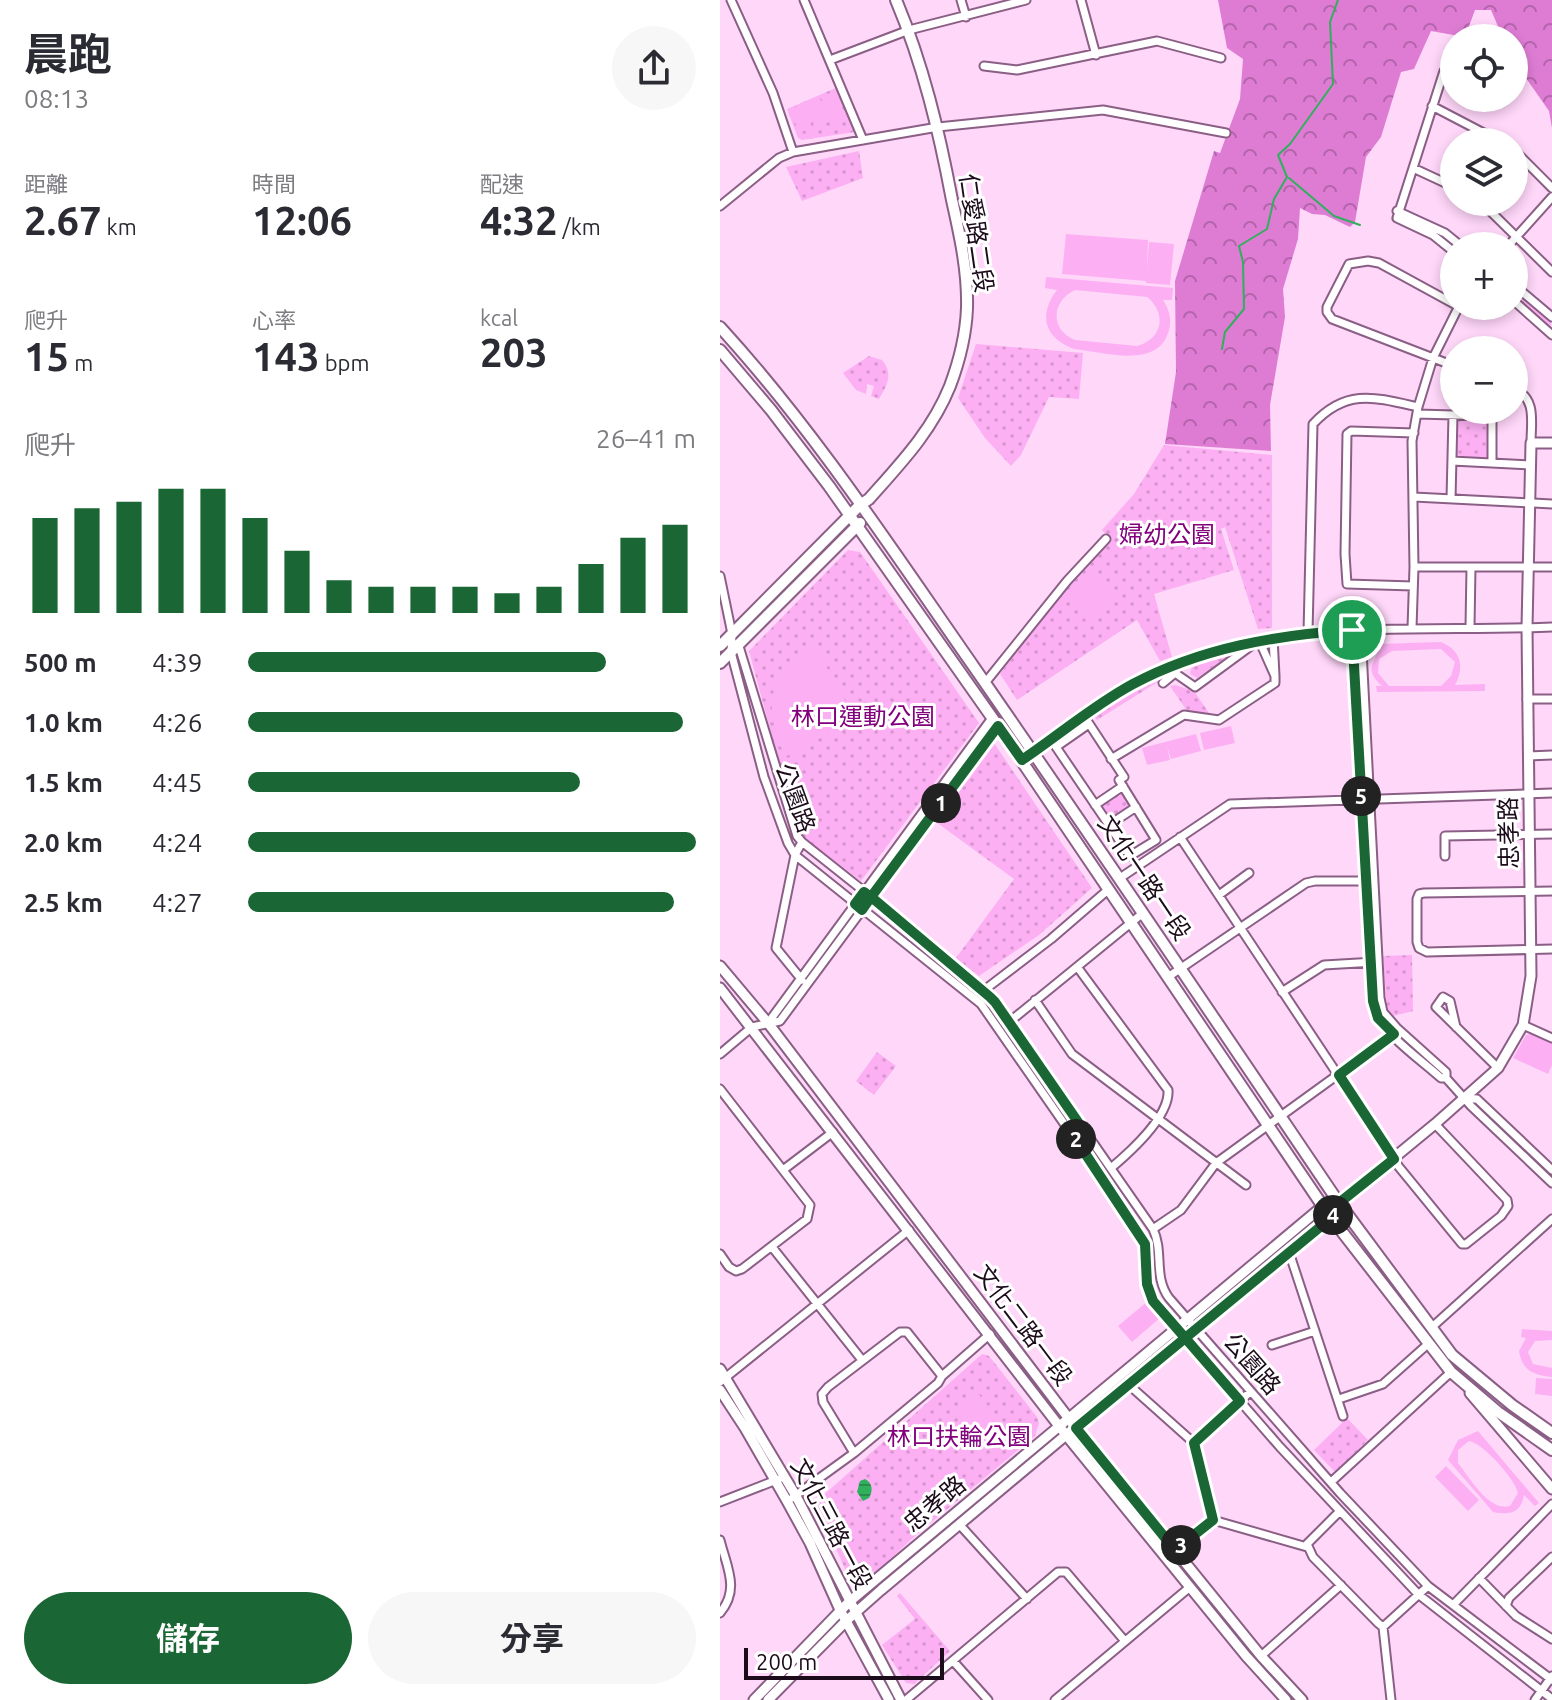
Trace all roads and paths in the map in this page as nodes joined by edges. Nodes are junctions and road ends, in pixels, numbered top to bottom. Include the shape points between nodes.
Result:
1 (731, 0) edge
2 (804, 0) edge
3 (896, 0) edge
4 (961, 0) edge
5 (1026, 0) edge
6 (1081, 0) edge
7 (966, 17) junction
8 (909, 30) junction
9 (1096, 55) junction
10 (1221, 58) dead end
11 (830, 60) junction
12 (984, 66) dead end
13 (1440, 83) edge
14 (1432, 106) junction
15 (938, 127) junction
16 (1474, 128) edge
17 (1226, 133) dead end
18 (863, 140) junction
19 (793, 152) junction
20 (1528, 164) edge
21 (1413, 168) junction
22 (1440, 181) edge
23 (1552, 188) edge
24 (1552, 197) edge
25 (720, 206) edge
26 (1397, 211) junction
27 (1496, 216) edge
28 (1443, 232) edge
29 (1513, 232) edge
30 (1521, 232) edge
31 (1440, 241) edge
32 (1528, 247) edge
33 (1552, 272) edge
34 (1440, 296) edge
35 (1528, 297) edge
36 (1528, 313) edge
37 (1552, 317) edge
38 (1451, 320) edge
39 (720, 327) edge
40 (1551, 332) edge
41 (720, 350) edge
42 (1433, 358) junction
43 (1440, 361) edge
44 (1528, 400) edge
45 (1417, 411) junction
46 (1440, 414) edge
47 (1453, 424) edge
48 (1492, 424) edge
49 (1414, 433) junction
50 (1531, 443) junction
51 (1552, 443) edge
52 (1452, 461) junction
53 (1492, 463) junction
54 (1530, 465) junction
55 (1414, 497) junction
56 (1451, 499) junction
57 (1528, 503) junction
58 (1552, 504) edge
59 (865, 507) junction
60 (850, 515) junction
61 (857, 526) junction
62 (1106, 539) dead end
63 (1414, 567) junction
64 (1471, 567) junction
65 (1528, 567) junction
66 (1552, 567) edge
67 (720, 576) edge
68 (1413, 586) junction
69 (1470, 627) junction
70 (1552, 627) edge
71 (1412, 628) junction
72 (1527, 628) junction
73 (1352, 630) junction
74 (1361, 631) junction
75 (1308, 633) junction
76 (1273, 637) junction
77 (735, 638) junction
78 (1259, 640) junction
79 (725, 649) edge
80 (720, 663) edge
81 (1275, 676) junction
82 (749, 680) junction
83 (739, 683) junction
84 (985, 683) junction
85 (1163, 683) dead end
86 (1527, 699) junction
87 (1552, 699) edge
88 (1084, 716) junction
89 (995, 722) junction
90 (1089, 724) junction
91 (1034, 752) junction
92 (1552, 755) edge
93 (1528, 756) junction
94 (1111, 759) junction
95 (1022, 760) junction
96 (776, 772) junction
97 (764, 777) junction
98 (1123, 786) junction
99 (1552, 793) edge
100 (1528, 794) junction
101 (1366, 799) junction
102 (1095, 805) junction
103 (1136, 807) junction
104 (1109, 825) junction
105 (1528, 834) junction
106 (1552, 834) edge
107 (1180, 837) junction
108 (802, 842) junction
109 (795, 855) junction
110 (1445, 856) dead end
111 (1249, 873) dead end
112 (1120, 878) junction
113 (1371, 882) junction
114 (1109, 889) junction
115 (1530, 891) junction
116 (1552, 891) edge
117 (868, 894) junction
118 (1219, 895) junction
119 (859, 907) junction
120 (1143, 913) junction
121 (1131, 921) junction
122 (1241, 928) junction
123 (1530, 949) junction
124 (1552, 949) edge
125 (1375, 962) junction
126 (720, 966) edge
127 (1078, 968) junction
128 (1181, 969) junction
129 (1168, 977) junction
130 (800, 978) junction
131 (807, 985) junction
132 (720, 988) edge
133 (983, 991) junction
134 (1282, 992) junction
135 (990, 997) junction
136 (1035, 1000) junction
137 (981, 1004) junction
138 (1010, 1022) junction
139 (768, 1023) junction
140 (1523, 1025) junction
141 (752, 1027) junction
142 (1456, 1027) dead end
143 (1000, 1030) junction
144 (1394, 1034) junction
145 (1552, 1038) edge
146 (720, 1054) edge
147 (1498, 1068) junction
148 (1339, 1075) junction
149 (1446, 1078) junction
150 (720, 1089) edge
151 (1466, 1098) junction
152 (1280, 1115) junction
153 (1157, 1118) junction
154 (1078, 1122) junction
155 (1267, 1124) junction
156 (1435, 1124) junction
157 (1069, 1129) junction
158 (833, 1132) junction
159 (1394, 1159) junction
160 (1216, 1163) junction
161 (1111, 1168) junction
162 (783, 1170) junction
163 (1552, 1170) edge
164 (1552, 1183) edge
165 (1246, 1185) dead end
166 (1339, 1203) junction
167 (1323, 1206) junction
168 (1331, 1218) junction
169 (1552, 1219) edge
170 (1147, 1221) junction
171 (1136, 1228) junction
172 (1153, 1229) junction
173 (909, 1230) junction
174 (772, 1247) junction
175 (1289, 1252) junction
176 (720, 1254) edge
177 (1161, 1288) junction
178 (1151, 1295) junction
179 (818, 1304) junction
180 (1187, 1320) junction
181 (1195, 1328) junction
182 (1431, 1328) junction
183 (1315, 1331) junction
184 (1180, 1333) junction
185 (990, 1334) junction
186 (1206, 1341) junction
187 (1428, 1344) junction
188 (1272, 1345) dead end
189 (1195, 1350) junction
190 (862, 1360) junction
191 (1454, 1375) junction
192 (722, 1376) edge
193 (942, 1376) junction
194 (1129, 1385) junction
195 (720, 1390) edge
196 (1250, 1392) junction
197 (1339, 1399) junction
198 (1240, 1401) junction
199 (1343, 1416) dead end
200 (1073, 1423) junction
201 (1064, 1431) junction
202 (1552, 1433) edge
203 (1194, 1443) junction
204 (1552, 1450) edge
205 (854, 1453) junction
206 (780, 1479) junction
207 (1331, 1482) junction
208 (1552, 1489) edge
209 (792, 1499) junction
210 (720, 1502) edge
211 (1552, 1504) edge
212 (1339, 1512) junction
213 (1213, 1520) junction
214 (959, 1524) junction
215 (720, 1540) edge
216 (1307, 1547) junction
217 (1175, 1550) junction
218 (1552, 1557) edge
219 (1479, 1578) junction
220 (1341, 1585) junction
221 (1428, 1586) junction
222 (1190, 1587) junction
223 (1418, 1594) junction
224 (1027, 1599) junction
225 (849, 1602) junction
226 (1453, 1605) junction
227 (1506, 1606) junction
228 (840, 1610) junction
229 (720, 1613) edge
230 (856, 1613) junction
231 (846, 1621) junction
232 (1383, 1627) junction
233 (1552, 1639) edge
234 (1124, 1640) junction
235 (1261, 1656) junction
236 (954, 1662) junction
237 (1551, 1678) edge
238 (1542, 1691) junction
239 (755, 1699) edge
240 (1552, 1699) edge
241 (768, 1700) edge
242 (889, 1700) edge
243 (904, 1700) edge
244 (988, 1700) edge
245 (1055, 1700) edge
246 (1286, 1700) edge
247 (1302, 1700) edge
248 (1391, 1700) edge
249 (1535, 1700) edge

1 - 19 street
2 - 11 street
3 - 8 main road, 仁愛路二段
4 - 7 street
5 - 7 street
6 - 9 street
7 - 8 street
8 - 11 street
8 - 15 main road, 仁愛路二段
9 - 10 street via 1157,41
9 - 12 street via 1017,70
11 - 18 street
13 - 14 street
14 - 16 street
14 - 21 street
15 - 17 street via 1103,110
15 - 18 street
15 - 59 main road, 仁愛路二段 via 966,278 960,352 930,425
18 - 19 street
19 - 25 street
20 - 23 street
21 - 22 street
21 - 26 street
24 - 30 street
26 - 28 street
26 - 31 street via 1401,221
27 - 29 street
32 - 33 street
34 - 42 street via 1368,261 1349,264 1327,307 1332,319
35 - 37 street
36 - 40 street
38 - 42 street
39 - 59 main road, 文化一路一段
41 - 60 main road, 文化一路一段
42 - 43 street
42 - 45 street
44 - 50 street, 忠孝路
45 - 46 street
45 - 49 street
45 - 75 street via 1372,396 1343,401 1313,424
47 - 52 street
48 - 53 street
49 - 55 street
49 - 68 street via 1347,434 1345,506 1347,584
50 - 51 street
50 - 54 street, 忠孝路
52 - 53 street
52 - 56 street
53 - 54 street
54 - 57 street, 忠孝路
55 - 56 street
55 - 63 street
56 - 57 street
57 - 58 street
57 - 65 street, 忠孝路
59 - 60 main road, 仁愛路二段
59 - 61 main road, 仁愛路二段
59 - 84 main road, 文化一路一段
60 - 61 main road, 文化一路一段
60 - 77 main road, 仁愛路二段
61 - 77 main road, 仁愛路二段
61 - 89 main road, 文化一路一段
62 - 84 street
63 - 64 street
63 - 68 street
64 - 65 street
64 - 69 street
65 - 66 street
65 - 72 street, 忠孝路
67 - 77 street, 公園路
68 - 71 street
69 - 71 street
69 - 72 street
70 - 72 street
71 - 74 street
72 - 86 street, 忠孝路
73 - 74 street
73 - 75 street
73 - 101 street
74 - 101 street
75 - 76 street
76 - 78 street
76 - 81 street
77 - 79 main road, 仁愛路二段
77 - 82 street, 公園路
78 - 81 street
78 - 85 street via 1195,687 1175,673
78 - 88 street via 1170,666
79 - 80 main road, 仁愛路二段
79 - 83 street, 公園路
81 - 94 street via 1275,683 1219,720 1184,715
82 - 83 street
82 - 96 street, 公園路
83 - 97 street, 公園路
84 - 91 main road, 文化一路一段
86 - 87 street
86 - 93 street, 忠孝路
88 - 90 street
88 - 91 street
89 - 95 main road, 文化一路一段
89 - 117 street
90 - 94 street
90 - 102 street via 1056,747
91 - 95 street
91 - 112 main road, 文化一路一段
92 - 93 street
93 - 100 street, 忠孝路
94 - 98 street via 1124,777 1119,780
95 - 114 main road, 文化一路一段
96 - 97 street
96 - 108 street, 公園路
97 - 109 street, 公園路
98 - 102 street
98 - 103 street
99 - 100 street
100 - 101 street
100 - 105 street, 忠孝路
101 - 107 street via 1230,804
101 - 113 street
102 - 104 street
103 - 104 street
103 - 104 street via 1156,840 1130,856
105 - 106 street
105 - 110 street via 1445,836
105 - 115 street, 忠孝路
107 - 112 street
107 - 118 street
108 - 109 street
108 - 117 street, 公園路
109 - 119 street, 公園路
109 - 130 street via 776,948
111 - 118 street
112 - 120 main road, 文化一路一段
113 - 122 street via 1306,883
113 - 125 street
114 - 121 main road, 文化一路一段
114 - 133 street
115 - 116 street
115 - 123 street, 忠孝路
115 - 123 street via 1424,893 1417,899 1417,942 1427,952
117 - 119 street
117 - 133 street, 公園路
118 - 122 street
119 - 130 street
119 - 131 street
119 - 137 street, 公園路
120 - 121 street
120 - 128 main road, 文化一路一段
121 - 127 street
121 - 129 main road, 文化一路一段
122 - 128 street
122 - 134 street
123 - 124 street
123 - 140 street, 忠孝路
125 - 134 street via 1324,965
125 - 144 street via 1374,1009
125 - 149 street via 1383,1012 1446,1072
126 - 139 street, 文化二路一段
127 - 136 street
127 - 153 street via 1168,1090 1169,1100
128 - 129 street
128 - 152 main road, 文化一路一段
129 - 155 main road, 文化一路一段
130 - 131 street
130 - 139 street
131 - 139 street via 780,1021
132 - 141 street, 文化二路一段
133 - 135 street, 公園路
134 - 148 street
135 - 137 street
135 - 138 street, 公園路
136 - 138 street
136 - 153 street via 1072,1054
137 - 143 street, 公園路
138 - 143 street
138 - 154 street, 公園路
139 - 141 street
139 - 200 street, 文化二路一段
140 - 145 street
140 - 147 street, 忠孝路
141 - 146 street
141 - 158 street, 文化二路一段
142 - 147 street
143 - 157 street, 公園路
144 - 148 street
144 - 149 street
147 - 151 street, 忠孝路
148 - 152 street
148 - 159 street
149 - 151 street
150 - 162 street
151 - 156 street, 忠孝路
151 - 163 street via 1477,1099
151 - 164 street
152 - 155 street
152 - 166 main road, 文化一路一段
153 - 160 street
153 - 161 street via 1134,1149
154 - 157 street
154 - 161 street, 公園路
155 - 160 street
155 - 167 main road, 文化一路一段
156 - 159 street, 忠孝路
156 - 159 street via 1507,1200 1507,1210 1471,1242 1462,1244
157 - 171 street, 公園路
158 - 162 street
158 - 173 street, 文化二路一段
159 - 166 street, 忠孝路
160 - 165 street
160 - 172 street via 1181,1210
161 - 170 street, 公園路
162 - 174 street via 811,1210
166 - 167 street, 忠孝路
166 - 168 street, 忠孝路
166 - 182 main road, 文化一路一段
167 - 168 main road, 文化一路一段
167 - 180 street, 忠孝路
168 - 175 street, 忠孝路
168 - 187 main road, 文化一路一段
169 - 182 street
170 - 171 street
170 - 172 street, 公園路
171 - 178 street, 公園路 via 1145,1244
172 - 177 street, 公園路 via 1159,1241
173 - 179 street
173 - 185 street, 文化二路一段
174 - 176 street via 736,1271
174 - 179 street
175 - 181 street, 忠孝路
175 - 183 street
177 - 178 street
177 - 180 street, 公園路
178 - 184 street, 公園路
179 - 190 street
179 - 192 street
180 - 181 street, 公園路
180 - 184 street, 忠孝路
181 - 184 street, 忠孝路
181 - 186 street, 公園路
182 - 202 main road, 文化一路一段 via 1484,1383
183 - 188 street
183 - 197 street
184 - 189 street, 公園路
184 - 194 street, 忠孝路
184 - 200 street, 忠孝路
185 - 193 street
185 - 201 street, 文化二路一段
186 - 189 street
186 - 196 street, 公園路
187 - 191 main road, 文化一路一段
187 - 197 street via 1383,1384
189 - 198 street, 公園路
190 - 193 street via 907,1332
190 - 205 street via 822,1394
191 - 204 main road, 文化一路一段
191 - 207 street
191 - 208 street
192 - 206 street, 文化三路一段
193 - 205 street
194 - 200 street, 忠孝路
194 - 203 street
195 - 206 street, 文化三路一段
196 - 198 street
196 - 207 street, 公園路
197 - 199 street
198 - 203 street
198 - 212 street, 公園路
200 - 201 street, 忠孝路
200 - 217 street, 文化二路一段
201 - 214 street, 忠孝路
201 - 222 street, 文化二路一段
201 - 225 street, 忠孝路
203 - 213 street
205 - 209 street
206 - 209 street, 文化三路一段
206 - 210 street
207 - 221 street, 公園路
209 - 225 street, 文化三路一段
209 - 228 street, 文化三路一段
211 - 219 street
212 - 216 street
212 - 223 street, 公園路
213 - 216 street
213 - 217 street
214 - 224 street
214 - 230 street, 忠孝路
215 - 229 street via 732,1586
216 - 220 street
217 - 235 street, 文化二路一段
218 - 227 street
219 - 226 street
219 - 227 street
220 - 232 street
220 - 235 street
221 - 223 street
221 - 226 street, 公園路
222 - 234 street
222 - 246 street, 文化二路一段
223 - 232 street
223 - 238 street, 公園路
224 - 234 street via 1058,1572 1066,1572
224 - 236 street
225 - 228 street, 忠孝路
225 - 230 street, 文化三路一段
226 - 237 street, 公園路
227 - 233 street
228 - 231 street, 文化三路一段
228 - 239 street, 忠孝路
230 - 231 street, 忠孝路
230 - 243 street, 文化三路一段
231 - 241 street, 忠孝路
231 - 242 street, 文化三路一段
232 - 248 street
234 - 245 street
235 - 247 street, 文化二路一段
236 - 243 street
236 - 244 street
237 - 238 street
238 - 240 street, 公園路
238 - 249 street

